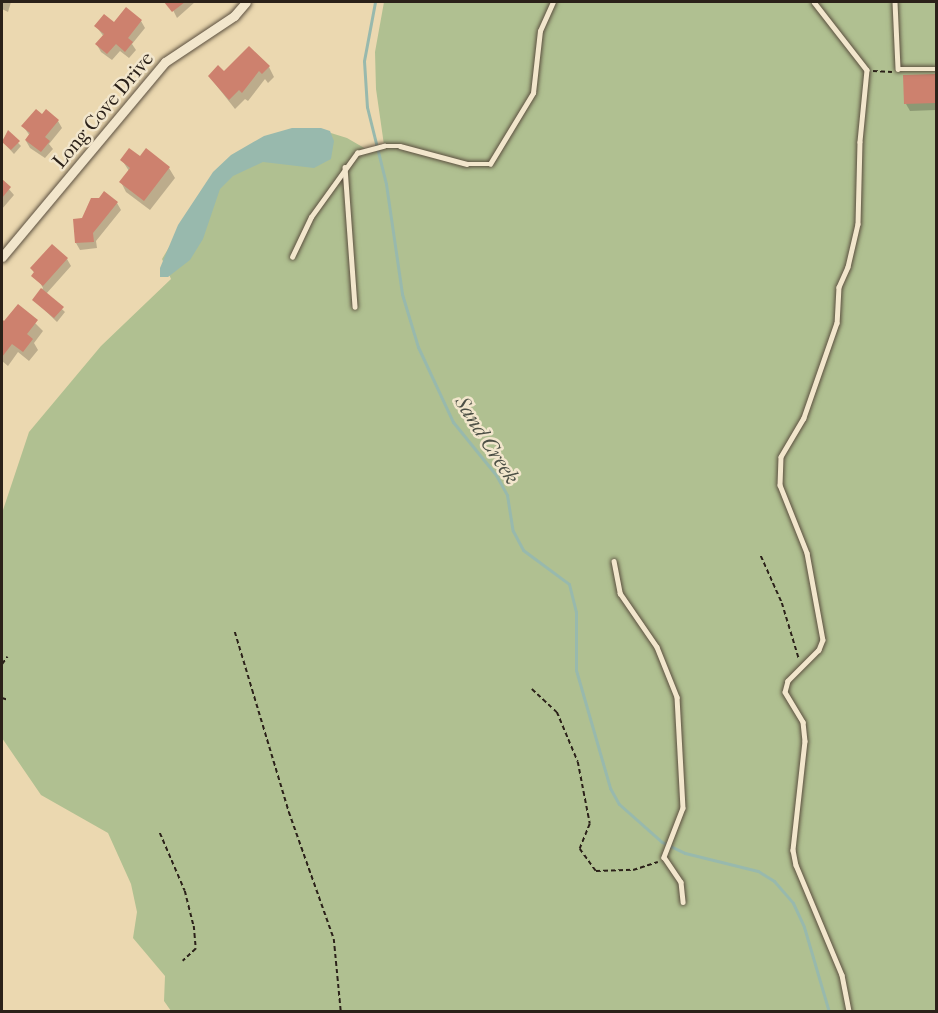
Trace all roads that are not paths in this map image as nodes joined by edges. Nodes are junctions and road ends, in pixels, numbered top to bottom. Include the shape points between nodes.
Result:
1 (246, 2) edge
2 (553, 2) edge
3 (814, 2) edge
4 (895, 2) edge
5 (936, 69) edge
6 (345, 167) junction
7 (2, 257) edge
8 (292, 257) dead end
9 (355, 307) dead end
10 (614, 561) dead end
11 (683, 902) dead end
12 (849, 1011) edge

1 - 7 street, Long Cove Drive via 234,16 165,62
2 - 6 lane via 540,31 532,93 490,164 467,164 418,150 384,146 366,149
3 - 12 lane via 867,70 858,225 849,267 839,287 837,322 804,418 781,457 780,485 807,554 823,640 819,650 788,681 785,692 803,722 805,741 793,850 796,866 842,975
4 - 5 lane via 898,69
6 - 8 lane via 311,217
6 - 9 lane
10 - 11 lane via 620,593 657,647 676,698 683,808 665,857 681,882

